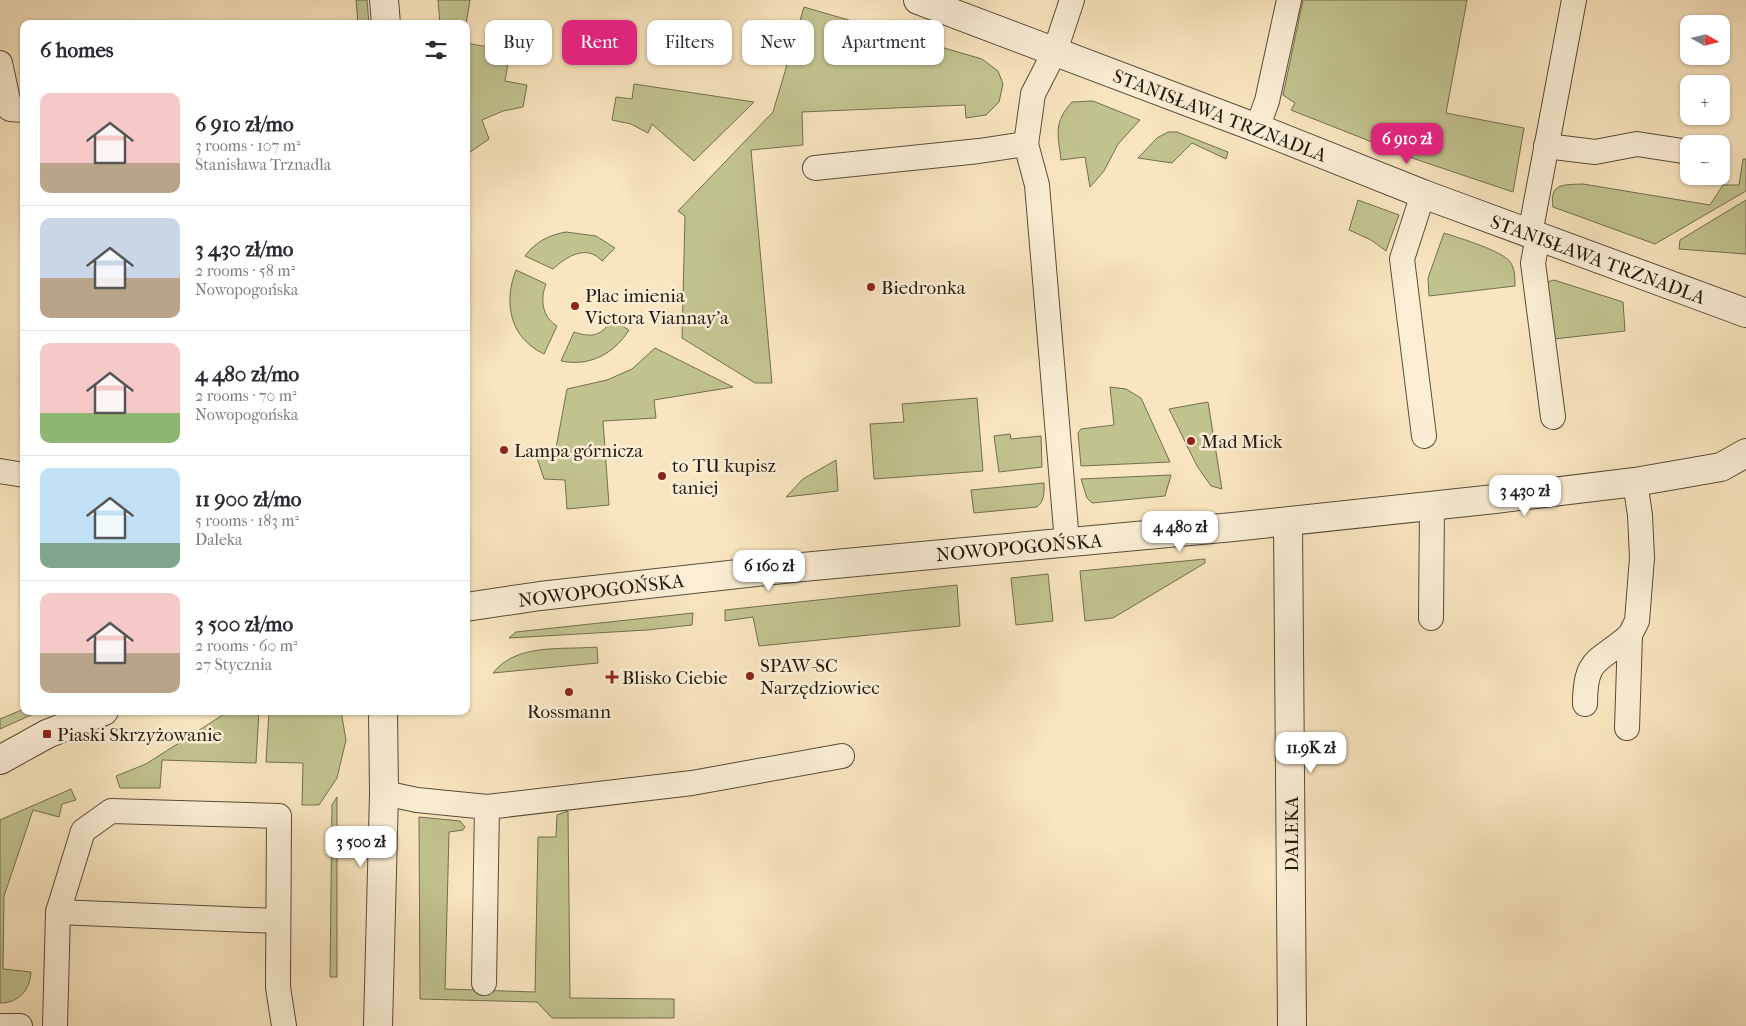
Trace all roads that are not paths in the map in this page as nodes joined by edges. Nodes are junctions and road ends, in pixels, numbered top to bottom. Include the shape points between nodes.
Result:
1 (384, 0) edge
2 (918, 0) edge
3 (1072, 0) edge
4 (1289, 0) edge
5 (1574, 0) edge
6 (386, 20) edge
7 (1054, 51) junction
8 (0, 63) edge
9 (20, 110) edge
10 (1258, 128) junction
11 (1026, 144) junction
12 (1546, 146) junction
13 (1680, 151) edge
14 (815, 168) dead end
15 (1423, 194) junction
16 (1534, 235) junction
17 (1746, 313) edge
18 (1554, 417) dead end
19 (1424, 436) dead end
20 (1746, 453) edge
21 (0, 471) edge
22 (20, 475) edge
23 (1635, 482) junction
24 (1432, 506) junction
25 (1288, 522) junction
26 (1067, 542) junction
27 (470, 606) edge
28 (1431, 618) dead end
29 (1630, 635) junction
30 (1585, 704) dead end
31 (92, 715) edge
32 (383, 715) edge
33 (1627, 728) dead end
34 (842, 756) dead end
35 (0, 760) edge
36 (384, 793) junction
37 (487, 807) junction
38 (58, 912) junction
39 (276, 920) junction
40 (484, 982) dead end
41 (0, 1026) edge
42 (20, 1026) edge
43 (56, 1026) edge
44 (284, 1026) edge
45 (378, 1026) edge
46 (1292, 1026) edge

1 - 6 street
2 - 7 street, STANISŁAWA TRZNADLA
3 - 7 lane
4 - 10 lane via 1268,102
5 - 12 lane
7 - 10 street, STANISŁAWA TRZNADLA
7 - 11 lane via 1033,94
8 - 9 lane via 10,109
10 - 15 street, STANISŁAWA TRZNADLA
11 - 14 lane
11 - 26 lane via 1037,185
12 - 13 lane via 1596,152 1637,144
12 - 16 lane
15 - 16 street, STANISŁAWA TRZNADLA
15 - 19 lane via 1402,259
16 - 17 street, STANISŁAWA TRZNADLA
16 - 18 lane via 1533,263
20 - 23 street, NOWOPOGOŃSKA via 1721,467
21 - 22 lane
23 - 24 street, NOWOPOGOŃSKA
23 - 29 lane via 1642,558 1637,621
24 - 25 street, NOWOPOGOŃSKA
24 - 28 lane
25 - 26 street, NOWOPOGOŃSKA
25 - 46 street, DALEKA
26 - 27 street, NOWOPOGOŃSKA via 681,580
29 - 30 lane via 1592,665 1585,683
29 - 33 lane
31 - 35 street via 47,734
32 - 36 street
34 - 37 lane via 692,782
36 - 37 lane
36 - 45 street
37 - 40 lane
38 - 39 lane
38 - 39 lane via 83,831 111,811 279,816
38 - 43 lane
39 - 44 lane via 278,987
41 - 42 lane

